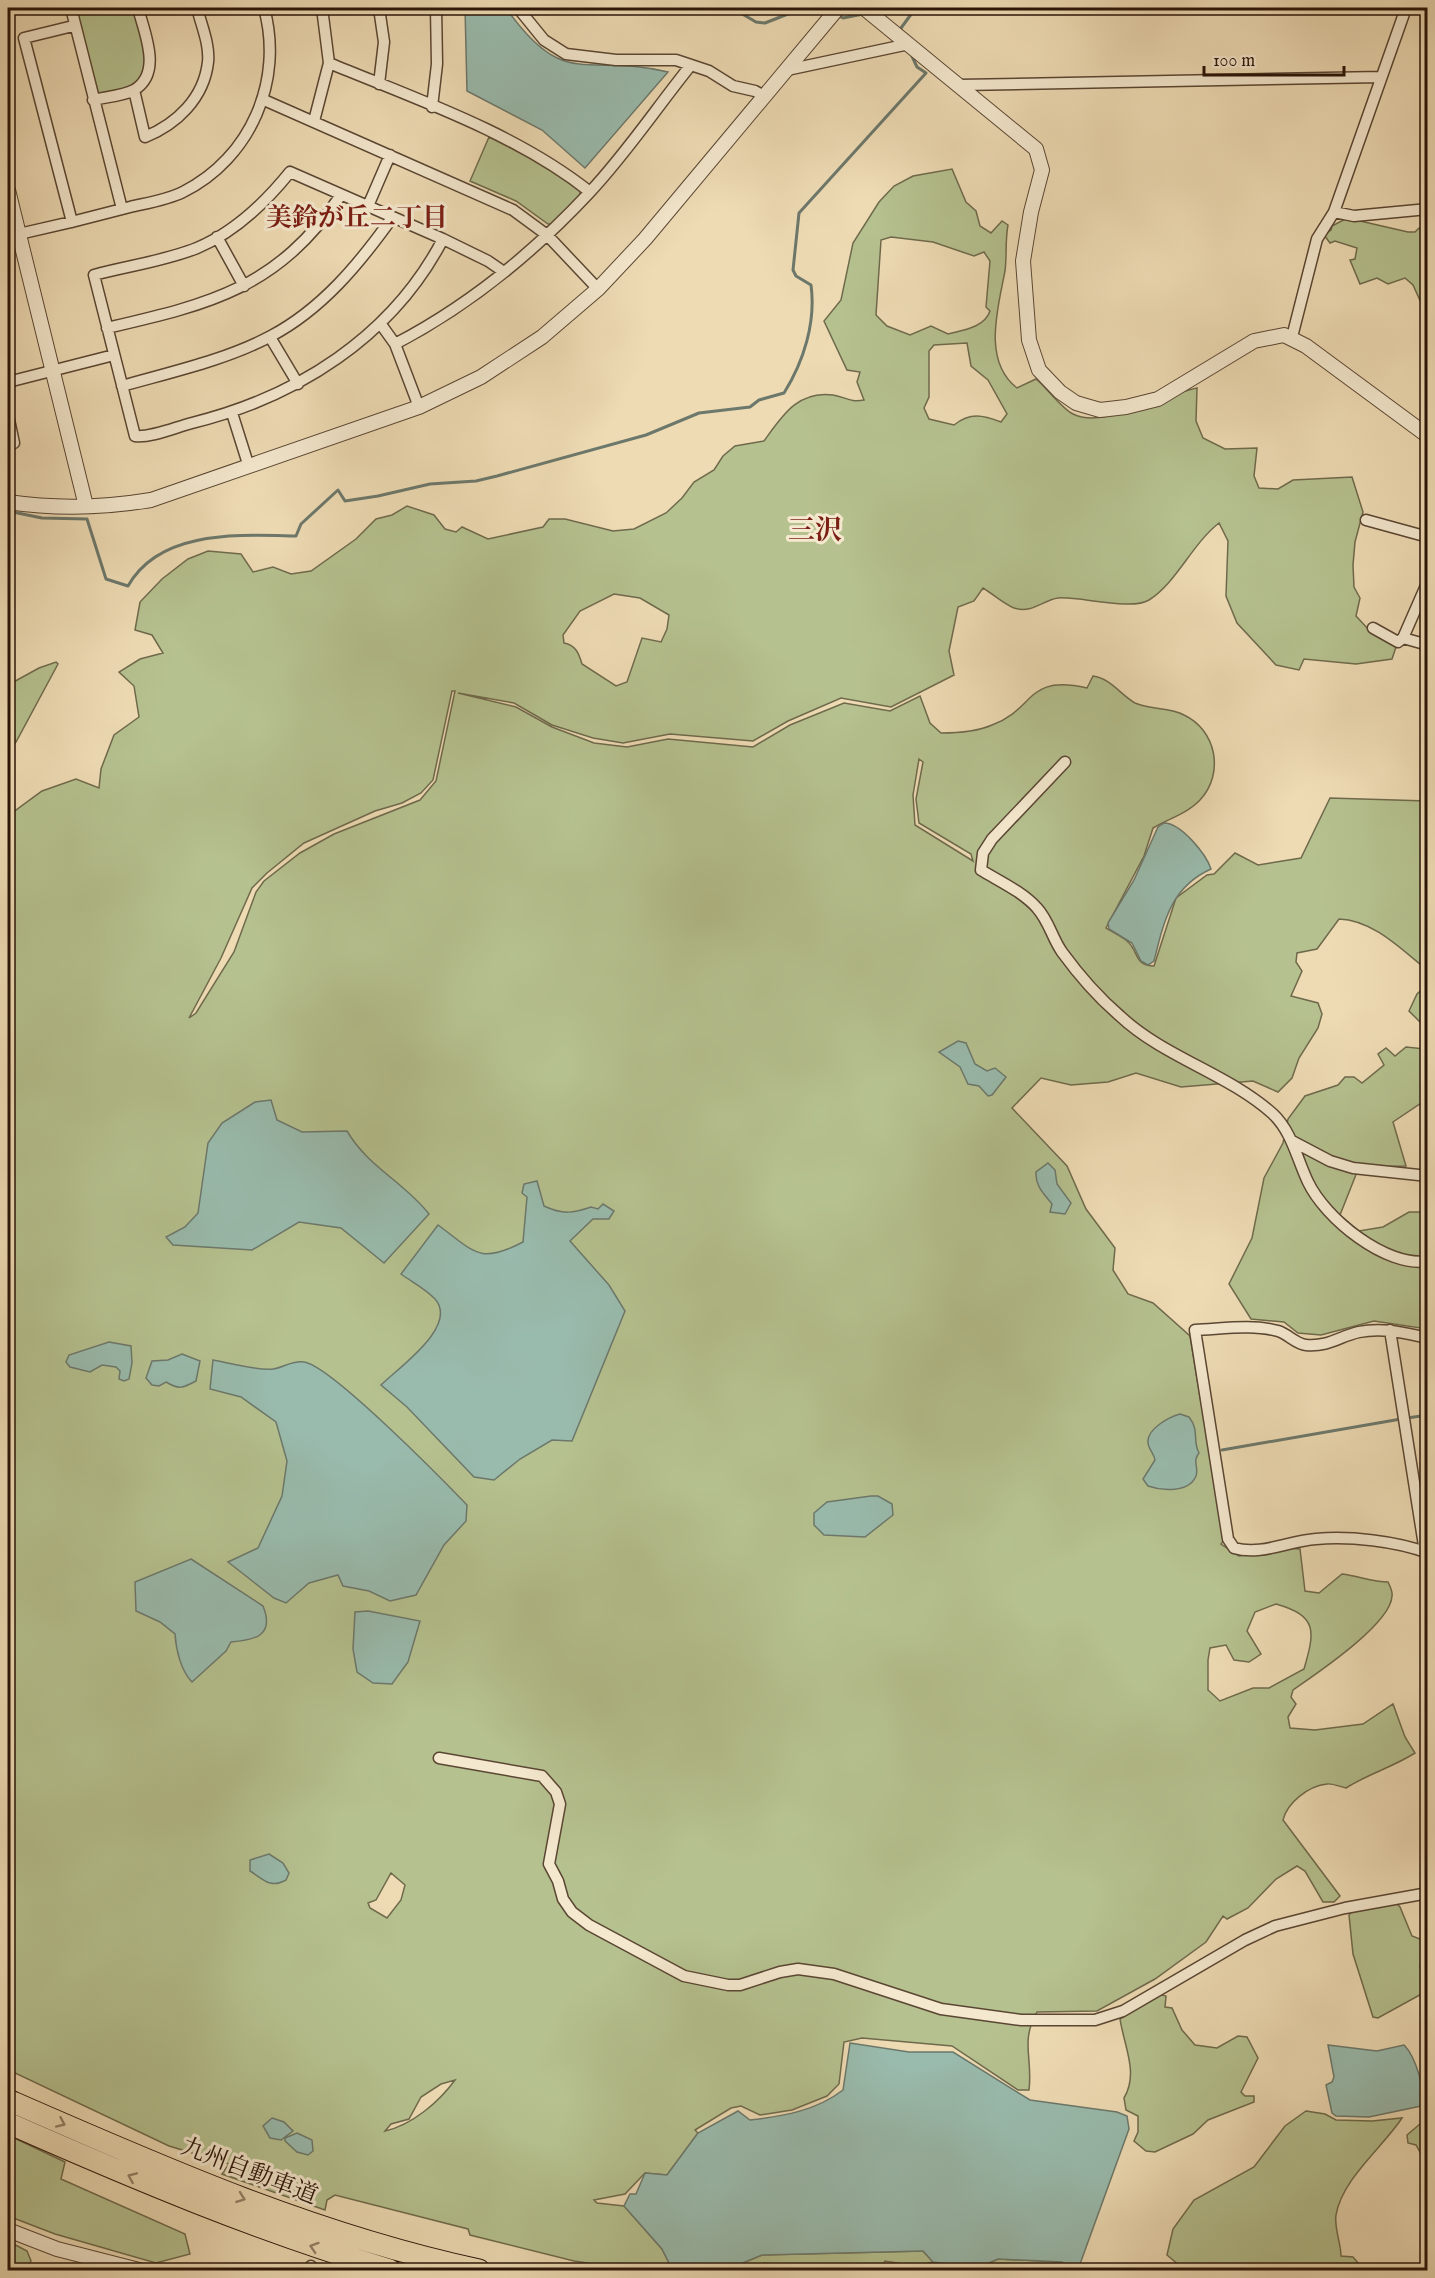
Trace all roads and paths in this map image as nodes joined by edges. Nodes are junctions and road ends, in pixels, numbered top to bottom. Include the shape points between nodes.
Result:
1 (70, 8) edge
2 (138, 8) edge
3 (197, 8) edge
4 (264, 8) edge
5 (322, 8) edge
6 (379, 8) edge
7 (436, 8) edge
8 (518, 8) edge
9 (838, 8) edge
10 (864, 8) edge
11 (1406, 8) edge
12 (73, 26) junction
13 (909, 44) junction
14 (329, 63) junction
15 (691, 65) junction
16 (787, 70) junction
17 (1381, 78) junction
18 (379, 84) junction
19 (960, 85) junction
20 (134, 90) junction
21 (764, 96) junction
22 (93, 100) junction
23 (264, 100) junction
24 (432, 107) junction
25 (314, 122) junction
26 (390, 155) junction
27 (8, 190) edge
28 (590, 192) junction
29 (341, 195) junction
30 (368, 206) junction
31 (122, 209) junction
32 (1428, 209) edge
33 (1334, 212) junction
34 (392, 218) junction
35 (72, 222) junction
36 (13, 235) edge
37 (548, 235) junction
38 (217, 237) junction
39 (443, 239) junction
40 (504, 272) junction
41 (244, 286) junction
42 (598, 289) junction
43 (380, 323) junction
44 (107, 328) junction
45 (270, 337) junction
46 (1292, 338) junction
47 (395, 344) junction
48 (114, 355) junction
49 (53, 372) junction
50 (8, 382) edge
51 (298, 384) junction
52 (122, 386) junction
53 (419, 407) junction
54 (232, 413) junction
55 (8, 415) edge
56 (1428, 436) edge
57 (8, 442) edge
58 (249, 467) junction
59 (8, 502) edge
60 (86, 506) junction
61 (1366, 520) dead end
62 (1428, 537) edge
63 (1428, 581) edge
64 (1373, 628) dead end
65 (1403, 638) junction
66 (1428, 645) edge
67 (1065, 762) dead end
68 (1292, 1141) junction
69 (1428, 1176) edge
70 (1428, 1261) edge
71 (1390, 1330) junction
72 (1428, 1338) edge
73 (1426, 1553) edge
74 (439, 1758) dead end
75 (1428, 1893) edge
76 (8, 2100) edge
77 (8, 2123) edge
78 (8, 2230) edge
79 (139, 2271) edge
80 (390, 2271) edge
81 (479, 2271) edge

1 - 12 street
2 - 20 street via 151,60 148,73
3 - 20 street via 208,61 194,101 180,116 145,137
4 - 23 street via 271,43
5 - 14 street
6 - 18 street via 384,42
7 - 24 street via 437,64
8 - 15 street via 544,40 566,54 616,60 676,60
9 - 16 street
10 - 13 street
11 - 17 street
12 - 22 street
12 - 35 street via 24,38
13 - 16 street
13 - 19 street
14 - 18 street
14 - 25 street
15 - 21 street
15 - 28 street
16 - 21 street
17 - 19 street
17 - 33 street
18 - 24 street
19 - 46 street via 1026,138 1042,162 1023,261 1029,340 1039,370 1060,392 1100,410 1126,407 1158,399 1254,341 1275,335
20 - 22 street
21 - 42 street via 645,239
22 - 31 street
23 - 25 street
23 - 31 street via 237,148 211,174 182,193
24 - 28 street via 535,153
25 - 26 street
26 - 30 street
26 - 37 street via 513,210
27 - 36 street
28 - 37 street
29 - 30 street
29 - 38 street via 290,172 255,210
29 - 41 street via 325,219 282,261
30 - 34 street
31 - 35 street
32 - 33 street via 1354,216
33 - 46 street via 1317,239
34 - 39 street
34 - 45 street via 356,267 324,298
35 - 36 street
36 - 49 street
37 - 40 street
37 - 42 street
38 - 41 street
38 - 44 street via 197,248 94,275
39 - 40 street
39 - 43 street via 423,273
40 - 47 street via 465,303
41 - 44 street via 181,310
42 - 53 street via 542,337 481,377
43 - 47 street
43 - 51 street via 342,356
44 - 48 street
45 - 51 street
45 - 52 street
46 - 56 street
47 - 53 street
48 - 49 street
48 - 52 street
49 - 50 street
49 - 60 street
51 - 54 street
52 - 54 street via 136,437
53 - 58 street
54 - 58 street
55 - 57 street via 14,443
58 - 60 street via 151,500
59 - 60 street via 38,507
61 - 62 street
63 - 65 street
64 - 65 street via 1398,642
65 - 66 street
67 - 68 street via 992,839 983,853 981,870 1038,909 1061,951 1119,1016 1168,1051 1240,1088 1275,1116
68 - 69 street via 1353,1168
68 - 70 street via 1309,1184 1326,1207 1360,1238 1398,1259
71 - 72 street
71 - 73 street
71 - 73 street via 1356,1332 1322,1346 1303,1345 1280,1332 1259,1328 1195,1330 1228,1539 1234,1548 1259,1551 1318,1539 1391,1543
74 - 75 street via 542,1776 556,1792 560,1804 549,1864 572,1912 684,1976 728,1985 798,1969 834,1974 960,2012 1021,2020 1095,2020 1123,2011 1275,1926
76 -> 81 highway, 九州自動車道 via 264,2206 398,2250
80 -> 77 highway, 九州自動車道 via 214,2211
78 - 79 street via 57,2249

